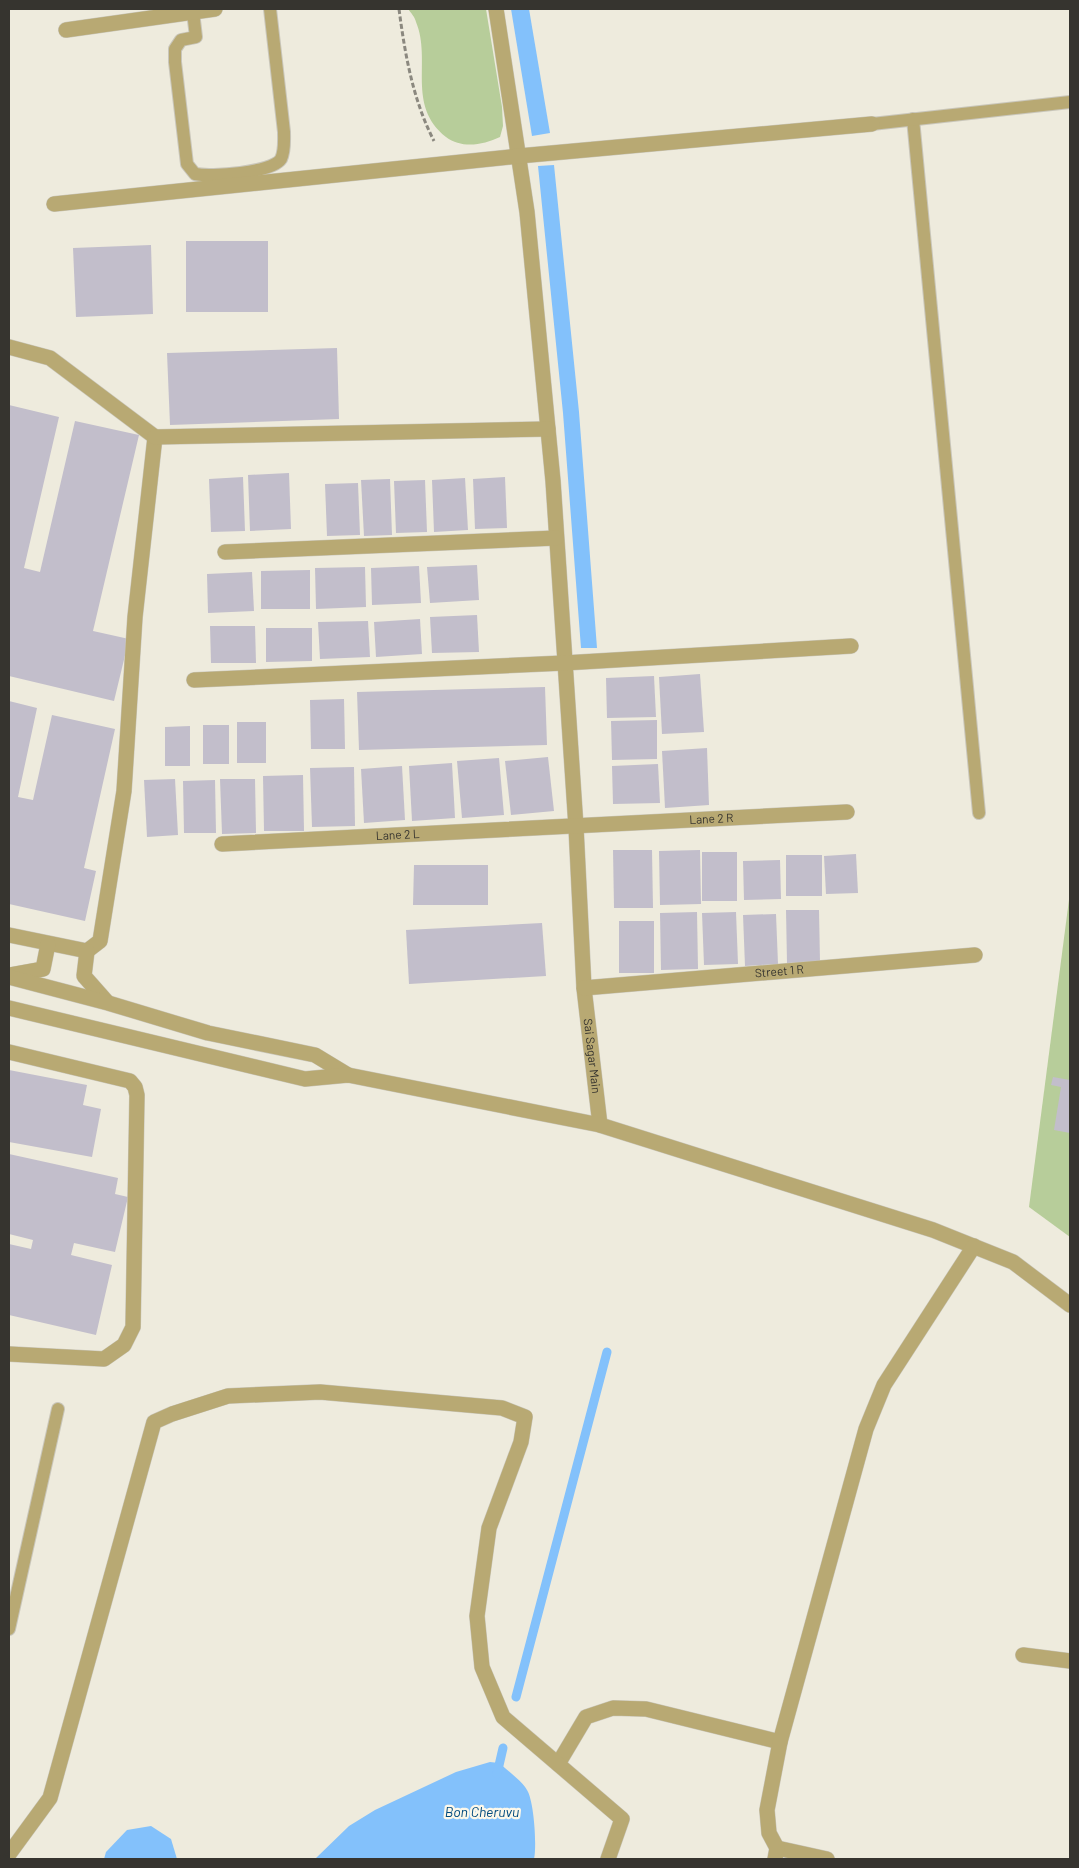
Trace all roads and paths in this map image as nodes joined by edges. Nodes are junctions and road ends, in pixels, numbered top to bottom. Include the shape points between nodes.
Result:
1 (215, 9) edge
2 (270, 9) edge
3 (399, 9) edge
4 (496, 9) edge
5 (193, 12) junction
6 (66, 30) dead end
7 (1070, 102) edge
8 (913, 119) junction
9 (872, 124) joint
10 (520, 156) junction
11 (452, 162) junction
12 (54, 204) dead end
13 (9, 347) edge
14 (548, 429) junction
15 (155, 437) junction
16 (556, 538) junction
17 (225, 552) dead end
18 (850, 646) dead end
19 (564, 663) junction
20 (194, 680) dead end
21 (847, 812) dead end
22 (979, 812) dead end
23 (576, 827) junction
24 (222, 844) dead end
25 (9, 935) edge
26 (48, 944) junction
27 (87, 951) junction
28 (975, 955) dead end
29 (9, 976) edge
30 (584, 988) junction
31 (108, 1002) junction
32 (9, 1008) edge
33 (208, 1033) junction
34 (9, 1052) edge
35 (203, 1055) junction
36 (348, 1075) junction
37 (600, 1125) junction
38 (974, 1246) junction
39 (1070, 1305) edge
40 (9, 1354) edge
41 (58, 1409) dead end
42 (9, 1629) edge
43 (1023, 1655) dead end
44 (1070, 1661) edge
45 (780, 1742) junction
46 (558, 1764) junction
47 (9, 1854) edge
48 (776, 1854) edge
49 (608, 1859) edge
50 (827, 1859) edge

1 - 5 street
2 - 5 lane via 284,132 282,158 264,169 204,176 194,174 187,164 175,62 175,49 181,40 196,37
3 - 11 path via 413,87 423,120 435,144
4 - 10 street, Sai Sagar Main
5 - 6 street
7 - 8 lane
8 - 9 lane
8 - 22 lane
9 - 10 street
10 - 11 street
10 - 14 street, Sai Sagar Main
11 - 12 street
13 - 15 street via 50,358
14 - 15 street
14 - 16 street, Sai Sagar Main
15 - 27 street via 135,617 124,791 100,941
16 - 17 street
16 - 19 street, Sai Sagar Main
18 - 19 street
19 - 20 street
19 - 23 street, Sai Sagar Main
21 - 23 street, Lane 2 R
23 - 24 street, Lane 2 L
23 - 30 street, Sai Sagar Main
25 - 26 street
26 - 27 street
26 - 29 street via 43,969
27 - 31 street via 84,976
28 - 30 street, Street 1 R
29 - 31 street
30 - 37 street, Sai Sagar Main
31 - 33 street
32 - 35 street
33 - 35 street
33 - 36 street via 315,1055
34 - 40 street via 130,1082 136,1095 133,1327 129,1336 124,1345 104,1359
35 - 36 street via 305,1078
36 - 37 street
37 - 38 street via 933,1230
38 - 39 street via 1013,1262
38 - 45 street via 884,1384 866,1429
41 - 42 lane
43 - 44 street
45 - 46 street via 646,1709 614,1708 586,1717
45 - 48 street via 767,1810 769,1833
46 - 47 street via 503,1717 482,1667 477,1616 489,1528 521,1442 525,1417 502,1408 320,1392 228,1396 154,1422 50,1798
46 - 49 street via 622,1819
48 - 50 street

